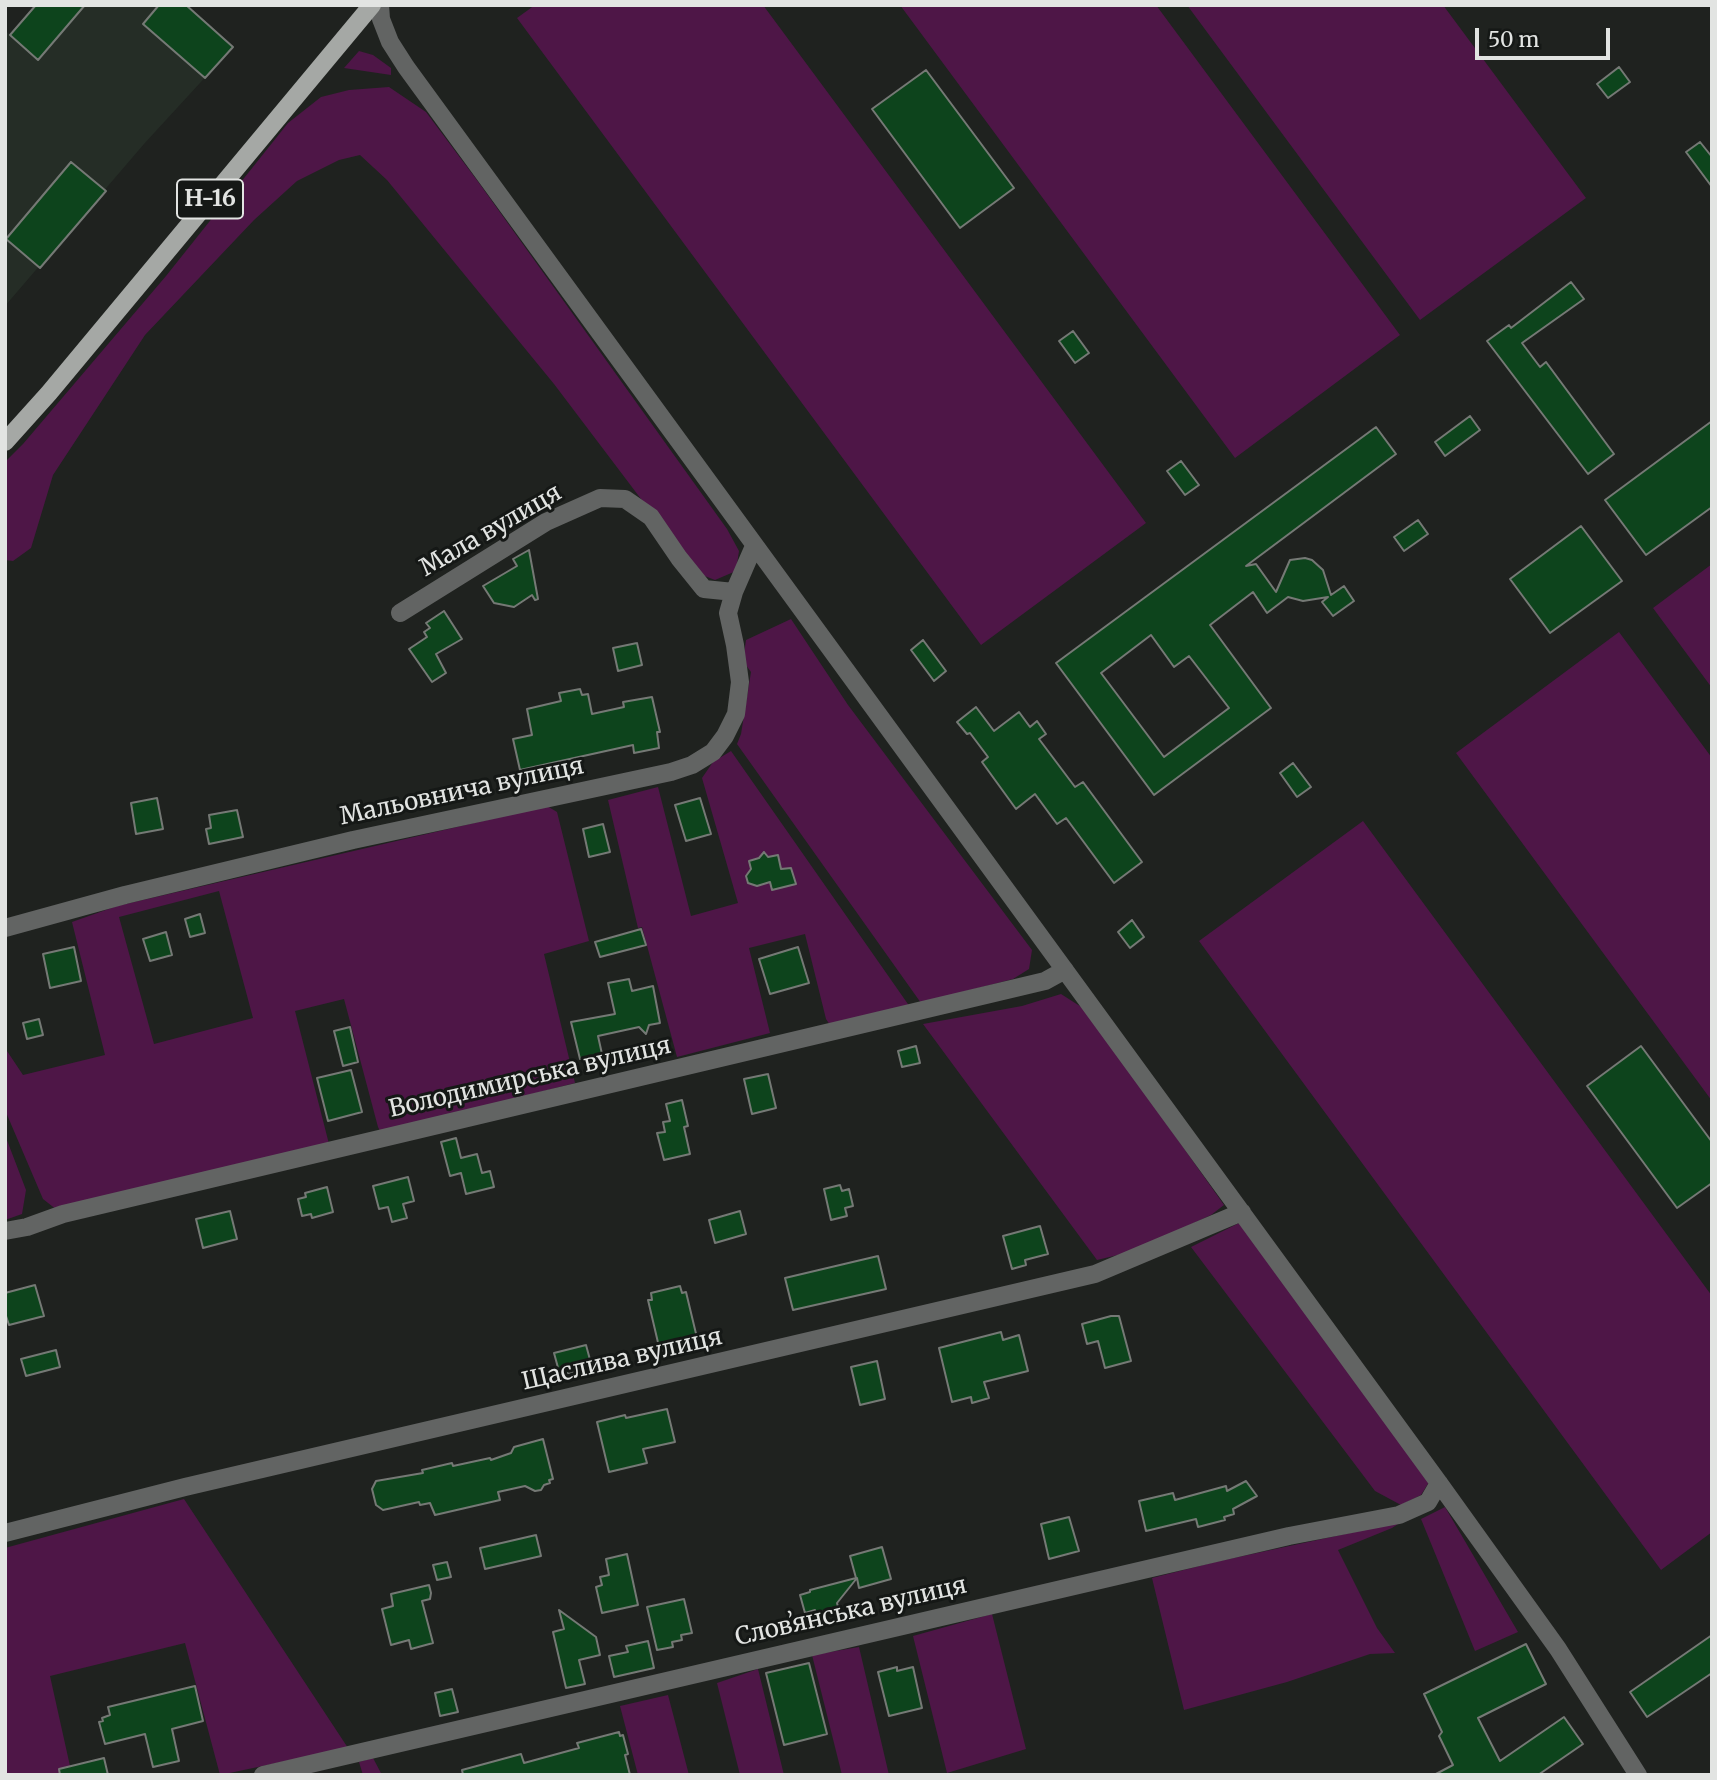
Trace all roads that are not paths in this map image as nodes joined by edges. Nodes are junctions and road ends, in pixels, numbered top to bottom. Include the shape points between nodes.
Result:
1 (372, 5) edge
2 (380, 5) edge
3 (5, 442) edge
4 (754, 546) junction
5 (734, 592) junction
6 (400, 613) dead end
7 (5, 928) edge
8 (1065, 970) junction
9 (1242, 1212) junction
10 (5, 1231) edge
11 (1439, 1483) junction
12 (5, 1533) edge
13 (263, 1775) edge
14 (1638, 1775) edge

1 - 3 main road, Н-16
2 - 4 street via 390,42 406,67
4 - 5 street, Мальовнича вулиця
4 - 8 street
5 - 6 street, Мала вулиця via 704,589 651,517 625,499 600,498 545,523
5 - 7 street, Мальовнича вулиця via 728,613 740,682 736,714 713,752 692,765 339,844
8 - 9 street
8 - 10 street, Володимирська вулиця via 1045,981
9 - 11 street
9 - 12 street, Щаслива вулиця via 1095,1273
11 - 13 street, Словʼянська вулиця via 1428,1502 1399,1515 1289,1536
11 - 14 street via 1558,1648

